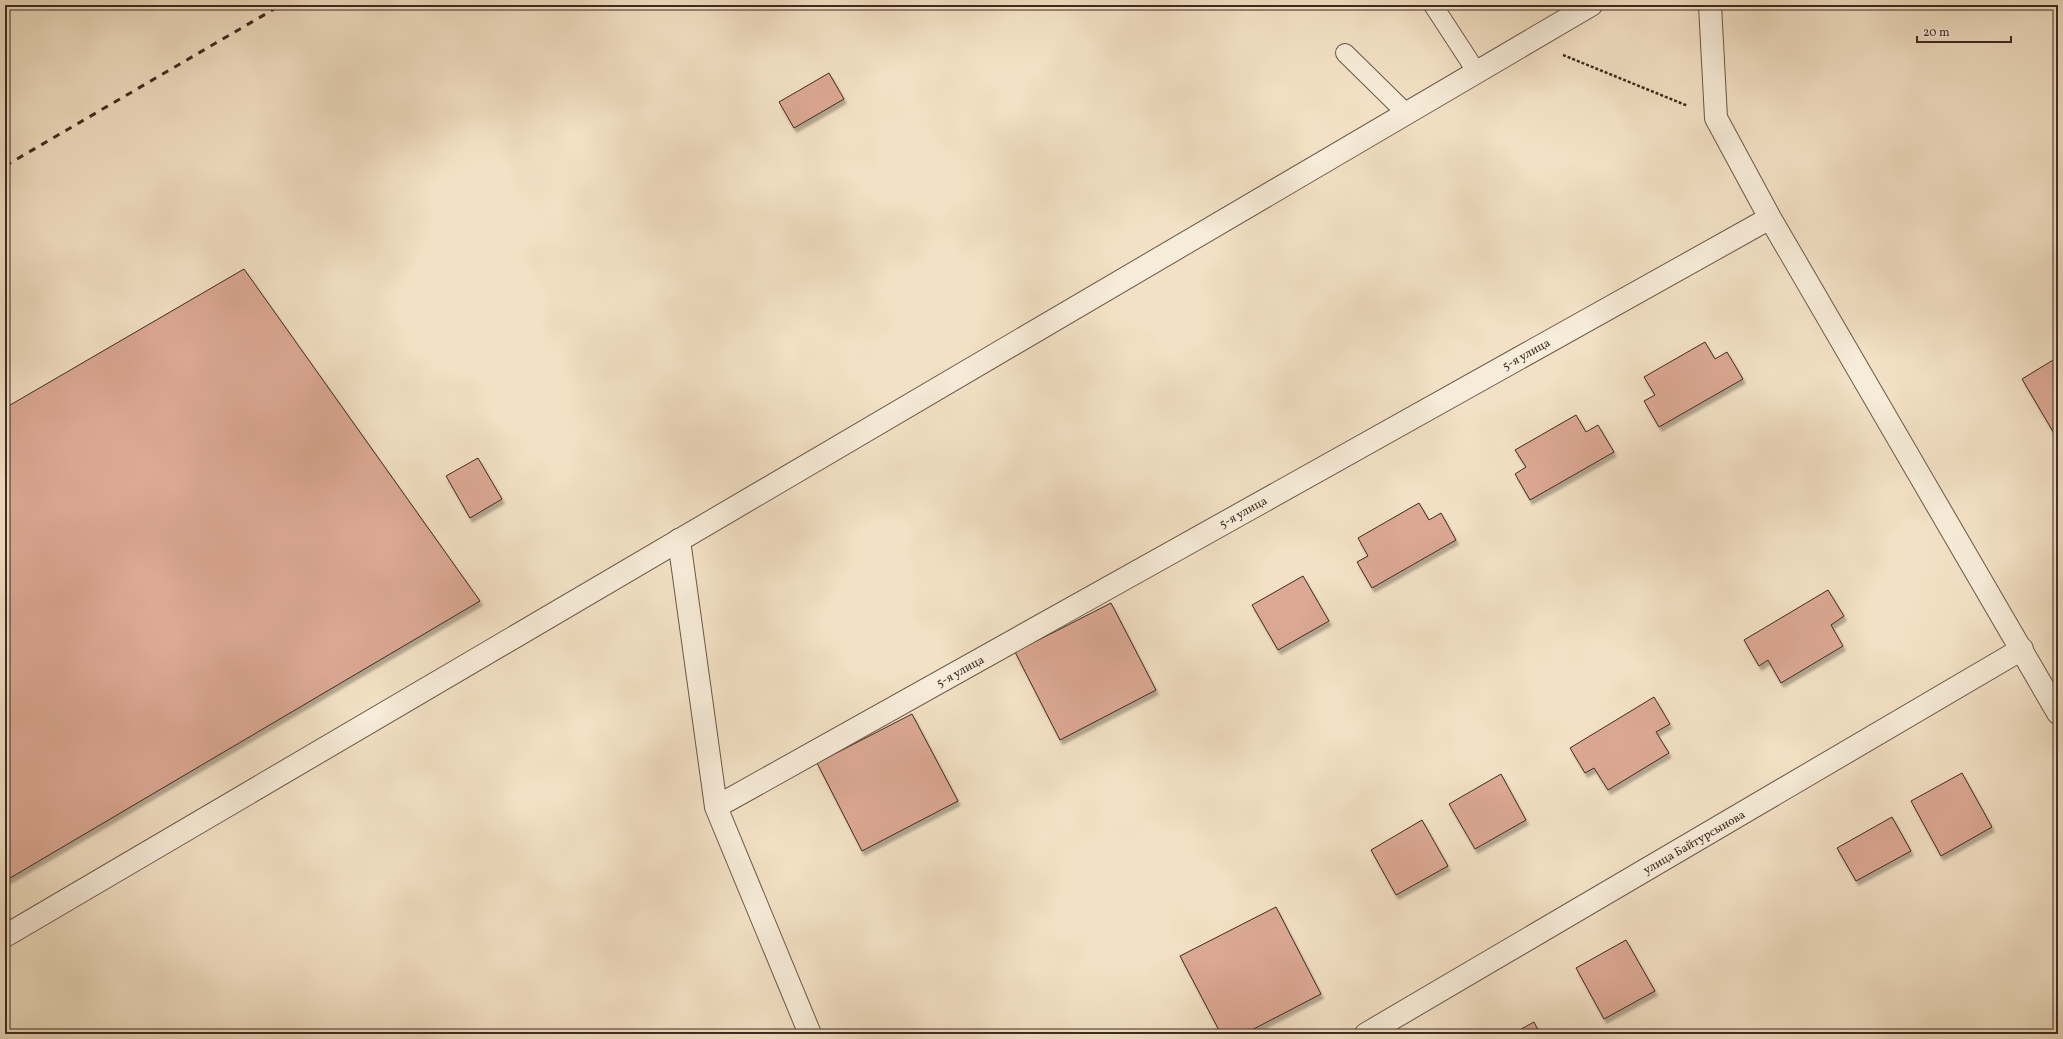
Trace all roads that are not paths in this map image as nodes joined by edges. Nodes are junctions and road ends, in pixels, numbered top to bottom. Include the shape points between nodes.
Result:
1 (1433, 5) edge
2 (1591, 5) edge
3 (1710, 5) edge
4 (1345, 53) dead end
5 (1476, 71) junction
6 (1406, 114) junction
7 (1770, 218) junction
8 (679, 540) junction
9 (2022, 649) junction
10 (2058, 713) edge
11 (716, 807) junction
12 (5, 936) edge
13 (810, 1034) edge
14 (1366, 1034) edge

1 - 5 lane
2 - 5 street
3 - 7 street via 1716,118
4 - 6 lane
5 - 6 street
6 - 8 street
7 - 9 street
7 - 11 street, 5-я улица
8 - 11 street
8 - 12 street
9 - 10 street
9 - 14 street, улица Байтурсынова
11 - 13 street

